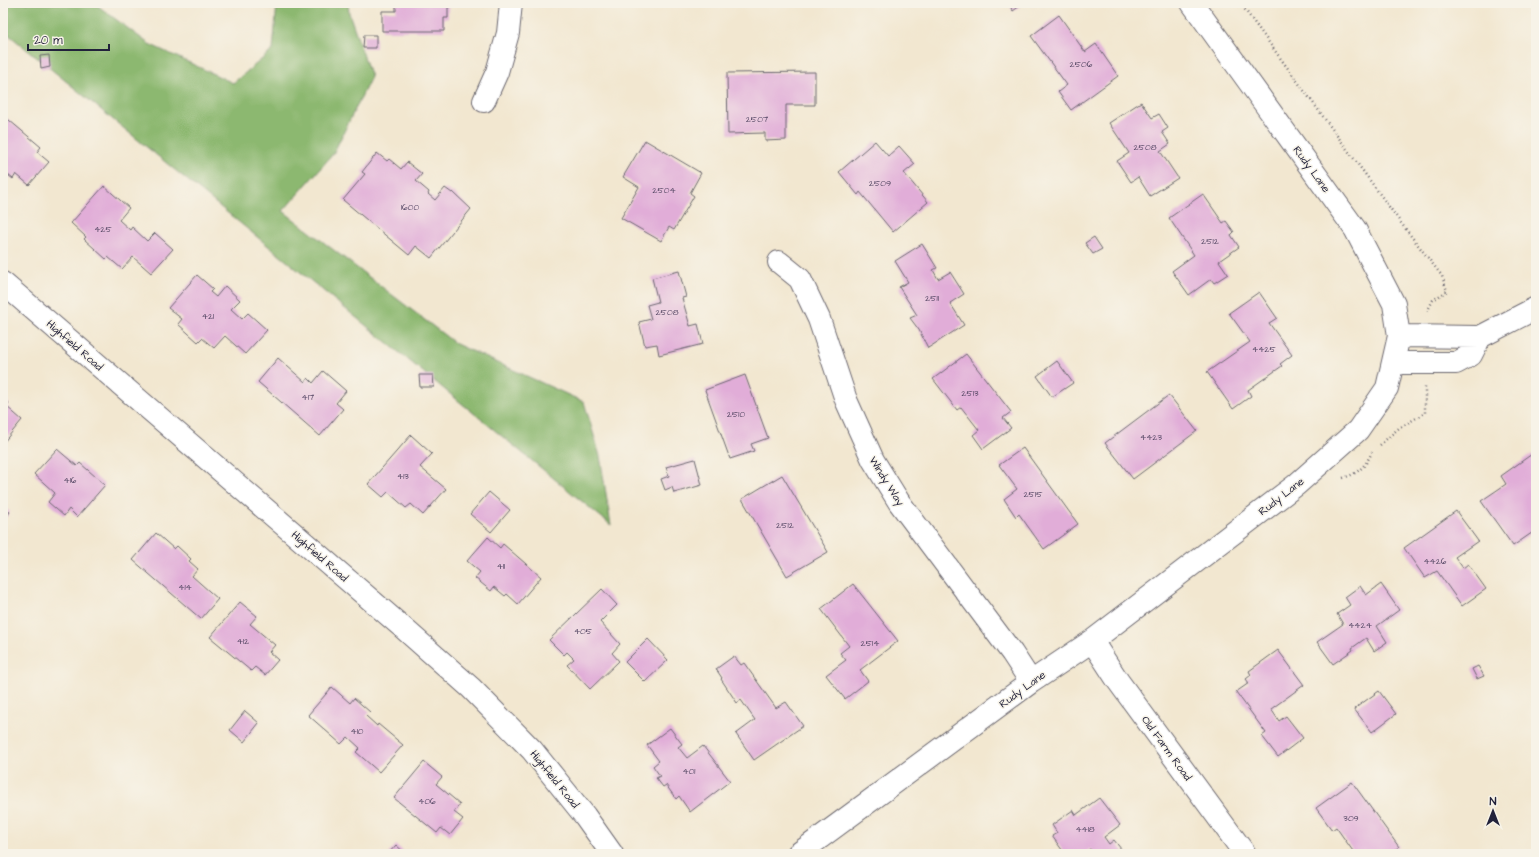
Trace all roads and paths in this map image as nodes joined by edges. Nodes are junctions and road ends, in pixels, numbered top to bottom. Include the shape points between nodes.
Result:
1 (512, 3) edge
2 (1192, 3) edge
3 (1240, 3) edge
4 (484, 101) dead end
5 (779, 262) dead end
6 (3, 283) edge
7 (1536, 308) edge
8 (1399, 336) junction
9 (1426, 336) junction
10 (1480, 337) junction
11 (1393, 363) junction
12 (1426, 363) junction
13 (1379, 446) dead end
14 (1374, 450) dead end
15 (1336, 480) dead end
16 (1092, 641) junction
17 (1031, 682) junction
18 (612, 854) edge
19 (798, 854) edge
20 (1245, 854) edge

1 - 4 street via 508,33 498,72
2 - 8 street, Rudy Lane via 1355,229 1394,304
3 - 9 path via 1442,276 1447,291 1433,300 1427,313
5 - 17 street, Windy Way via 800,279 820,319 846,400 873,460 899,502
6 - 18 street, Highfield Road via 471,688 532,750
7 - 10 street
8 - 9 street
8 - 11 street, Rudy Lane
9 - 10 street
10 - 12 street via 1471,355 1456,363
11 - 12 street
11 - 16 street, Rudy Lane via 1387,388 1358,430 1296,485
12 - 13 path via 1425,413 1399,428
14 - 15 path via 1366,466 1350,476
16 - 17 street, Rudy Lane
16 - 20 street, Old Farm Road via 1118,681
17 - 19 street, Rudy Lane

